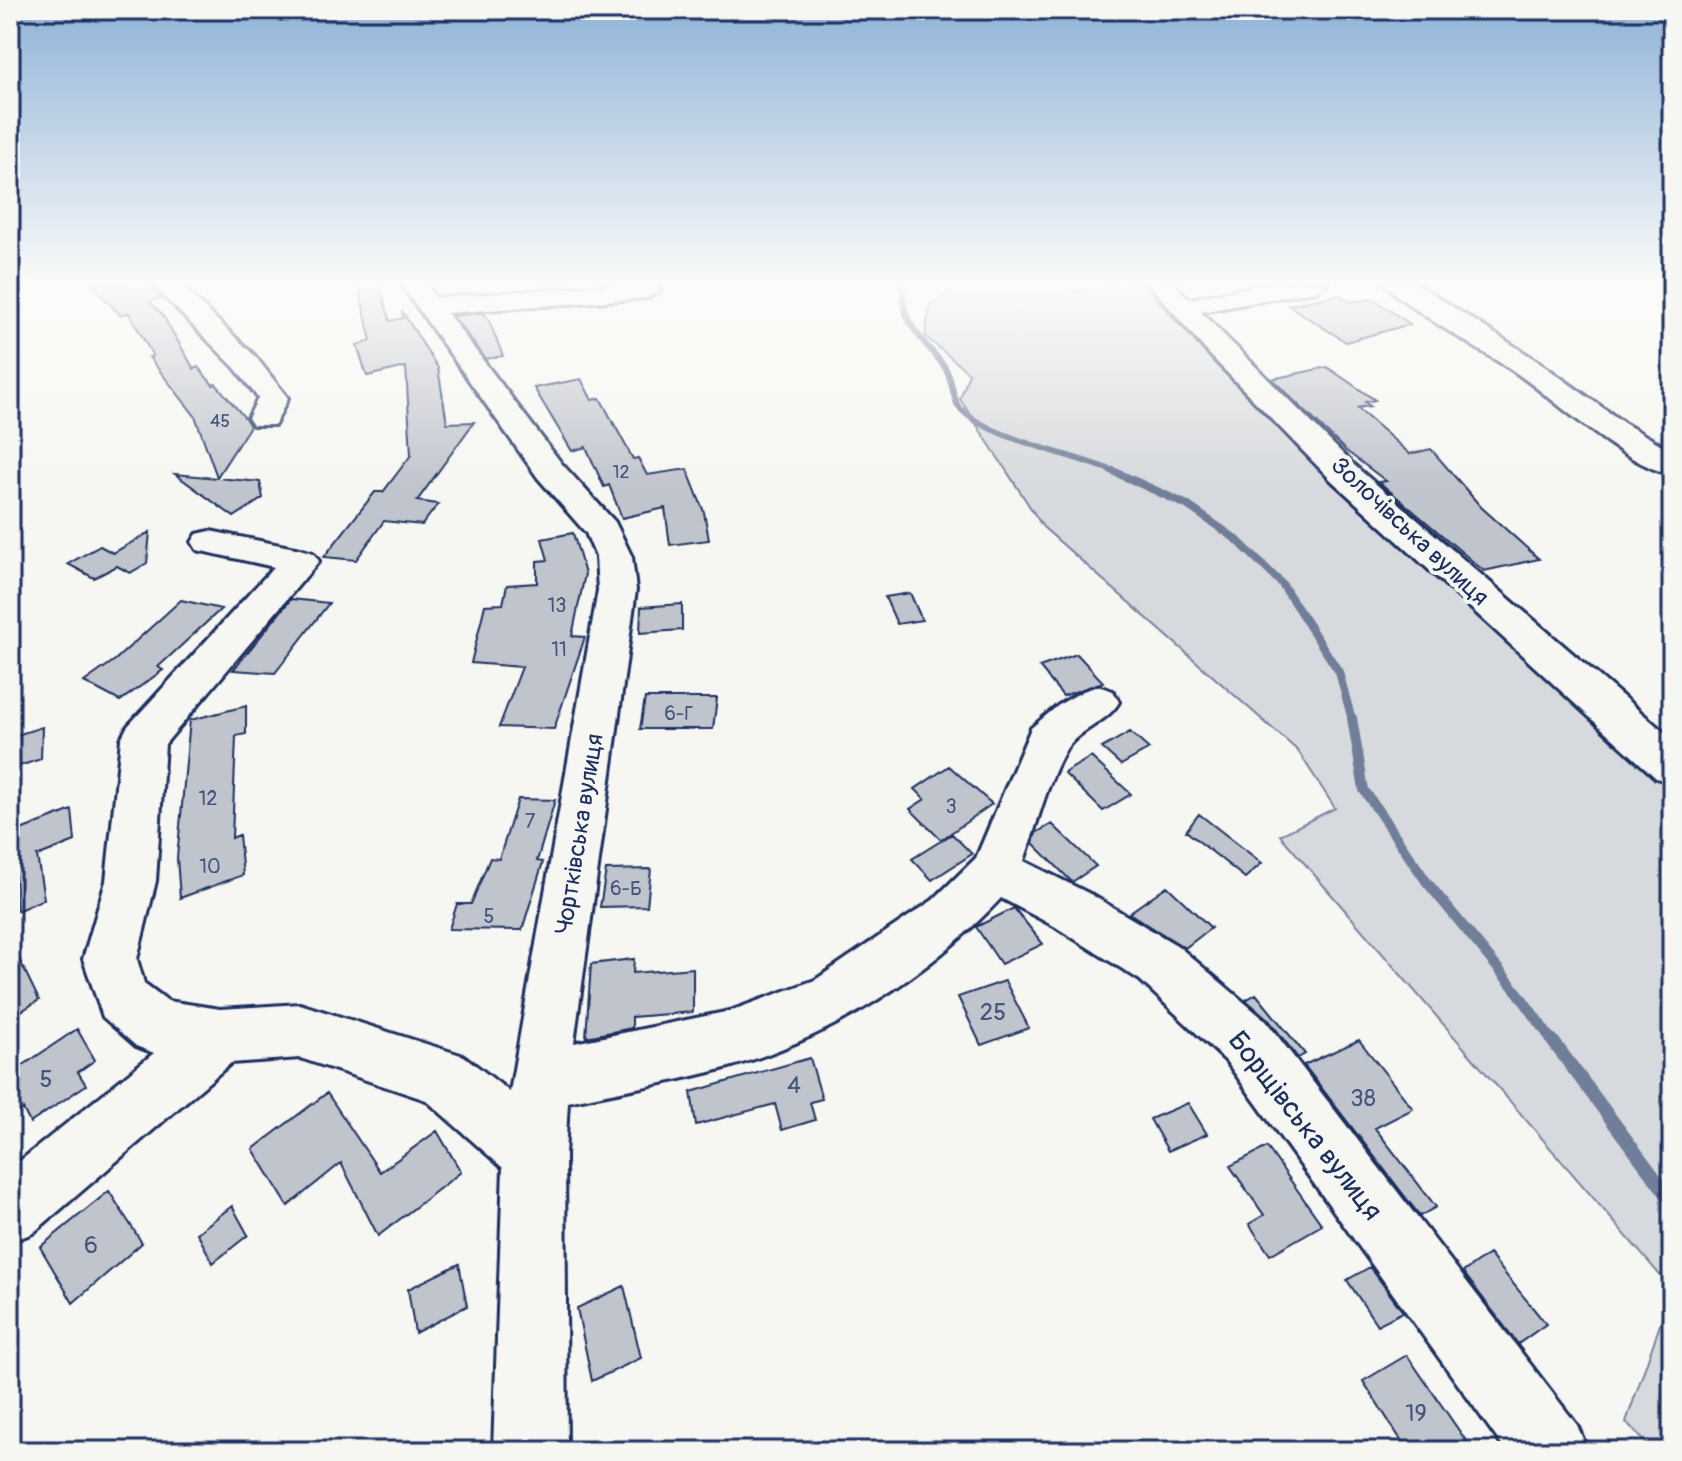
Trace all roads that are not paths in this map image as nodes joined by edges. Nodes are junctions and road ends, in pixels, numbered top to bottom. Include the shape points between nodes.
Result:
1 (234, 351) edge
2 (463, 351) edge
3 (1222, 351) edge
4 (1503, 351) edge
5 (264, 418) dead end
6 (1672, 465) edge
7 (210, 542) dead end
8 (1098, 702) dead end
9 (1672, 765) edge
10 (995, 871) junction
11 (220, 1036) junction
12 (540, 1079) junction
13 (534, 1155) junction
14 (10, 1210) edge
15 (530, 1451) edge
16 (1551, 1451) edge

1 - 5 street via 273,398
2 - 12 street, Чортківська вулиця via 550,471 602,530 614,557 617,590
3 - 9 street, Золочівська вулиця via 1416,541
4 - 6 street
7 - 11 street via 300,561 143,739 131,881 110,959 122,999 156,1027
8 - 10 street via 1047,740
10 - 12 street via 951,916 833,999 730,1039
10 - 16 street, Борщівська вулиця via 1159,963 1246,1041
11 - 13 street via 300,1031 443,1077
11 - 14 street
12 - 13 street, Чортківська вулиця
13 - 15 street, Чортківська вулиця

